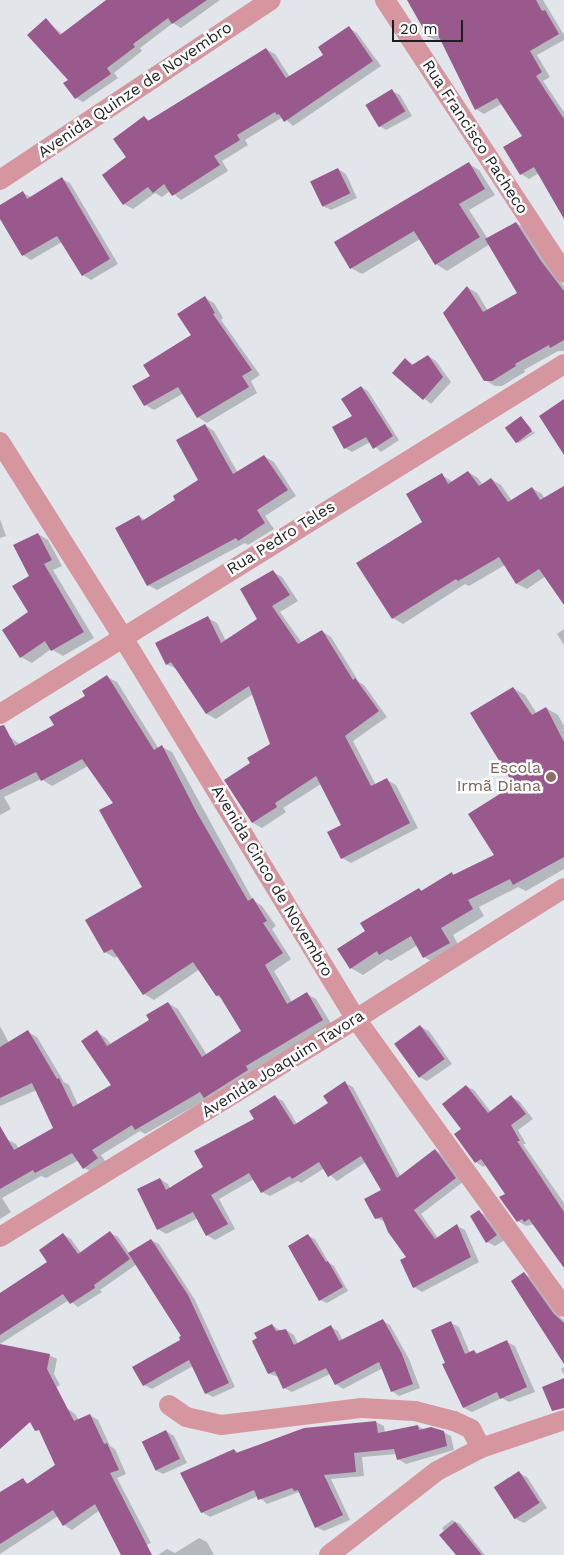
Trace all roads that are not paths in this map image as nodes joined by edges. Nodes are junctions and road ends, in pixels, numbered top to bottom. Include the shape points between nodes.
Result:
1 (271, 0) edge
2 (385, 0) edge
3 (0, 180) edge
4 (564, 273) edge
5 (564, 364) edge
6 (0, 442) edge
7 (122, 636) junction
8 (0, 714) edge
9 (564, 888) edge
10 (356, 1019) junction
11 (0, 1237) edge
12 (564, 1307) edge
13 (170, 1405) dead end
14 (564, 1420) edge
15 (481, 1448) junction
16 (329, 1555) edge

1 - 3 street, Avenida Quinze de Novembro
2 - 4 street, Rua Francisco Pacheco
5 - 7 street, Rua Pedro Teles
6 - 7 street, Avenida Cinco de Novembro
7 - 8 street, Rua Pedro Teles
7 - 10 street, Avenida Cinco de Novembro
9 - 10 street, Avenida Joaquim Tavora
10 - 11 street, Avenida Joaquim Tavora
10 - 12 street, Avenida Cinco de Novembro
13 - 15 street via 186,1417 222,1425 362,1408 414,1411 454,1421 470,1429
14 - 15 street
15 - 16 street via 437,1471

